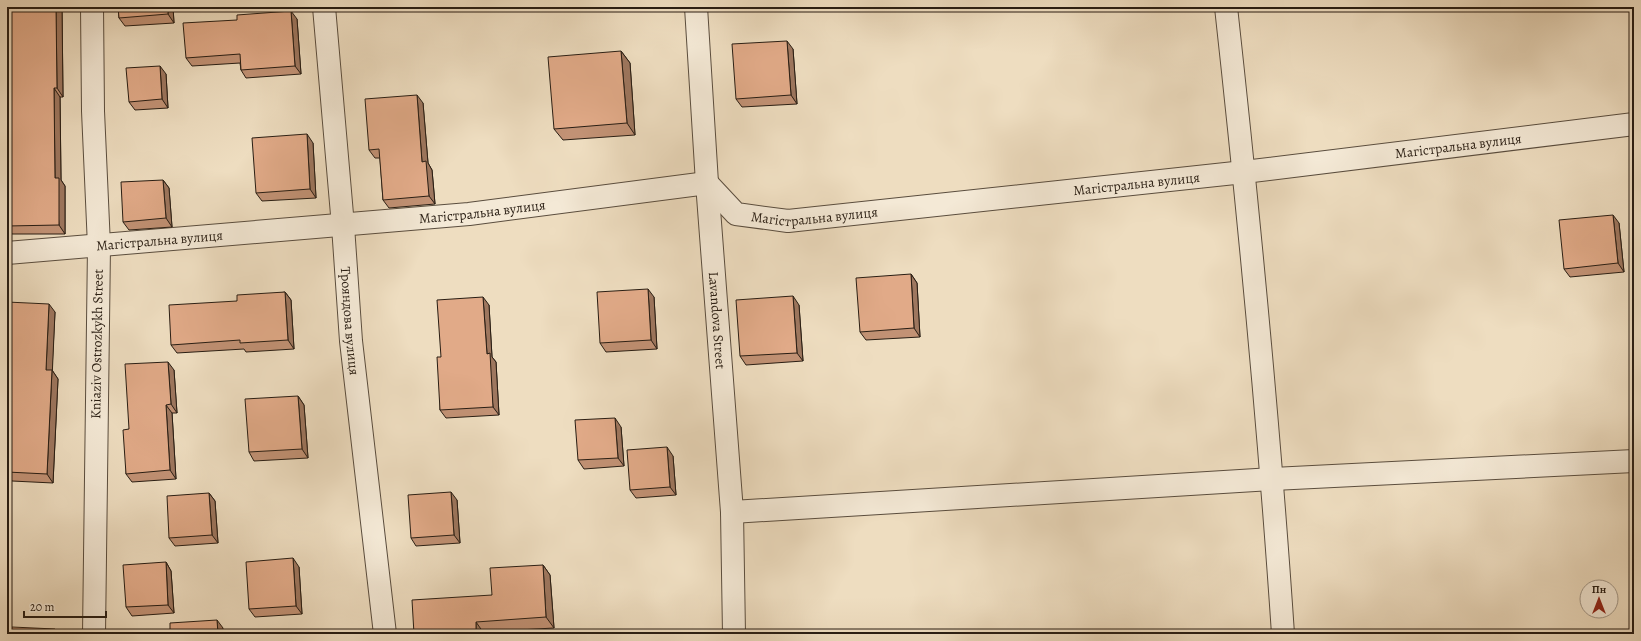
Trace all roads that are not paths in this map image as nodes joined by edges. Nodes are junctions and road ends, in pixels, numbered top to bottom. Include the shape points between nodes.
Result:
1 (92, 7) edge
2 (324, 7) edge
3 (696, 7) edge
4 (1226, 7) edge
5 (1634, 124) edge
6 (1244, 172) junction
7 (707, 183) junction
8 (343, 226) junction
9 (99, 246) junction
10 (7, 253) edge
11 (1634, 461) edge
12 (1273, 479) junction
13 (732, 512) junction
14 (94, 634) edge
15 (385, 634) edge
16 (734, 634) edge
17 (1283, 634) edge

1 - 9 street, Kniaziv Ostrozkykh Street via 93,111
2 - 8 street, Трояндова вулиця
3 - 7 street, Lavandova Street
4 - 6 street
5 - 6 street, Магістральна вулиця
6 - 7 street, Магістральна вулиця via 788,221 736,214
6 - 12 street
7 - 8 street, Магістральна вулиця via 469,214
7 - 13 street, Lavandova Street
8 - 9 street, Магістральна вулиця
8 - 15 street, Трояндова вулиця via 351,341
9 - 10 street, Магістральна вулиця
9 - 14 street, Kniaziv Ostrozkykh Street
11 - 12 street
12 - 13 street
12 - 17 street
13 - 16 street, Lavandova Street

